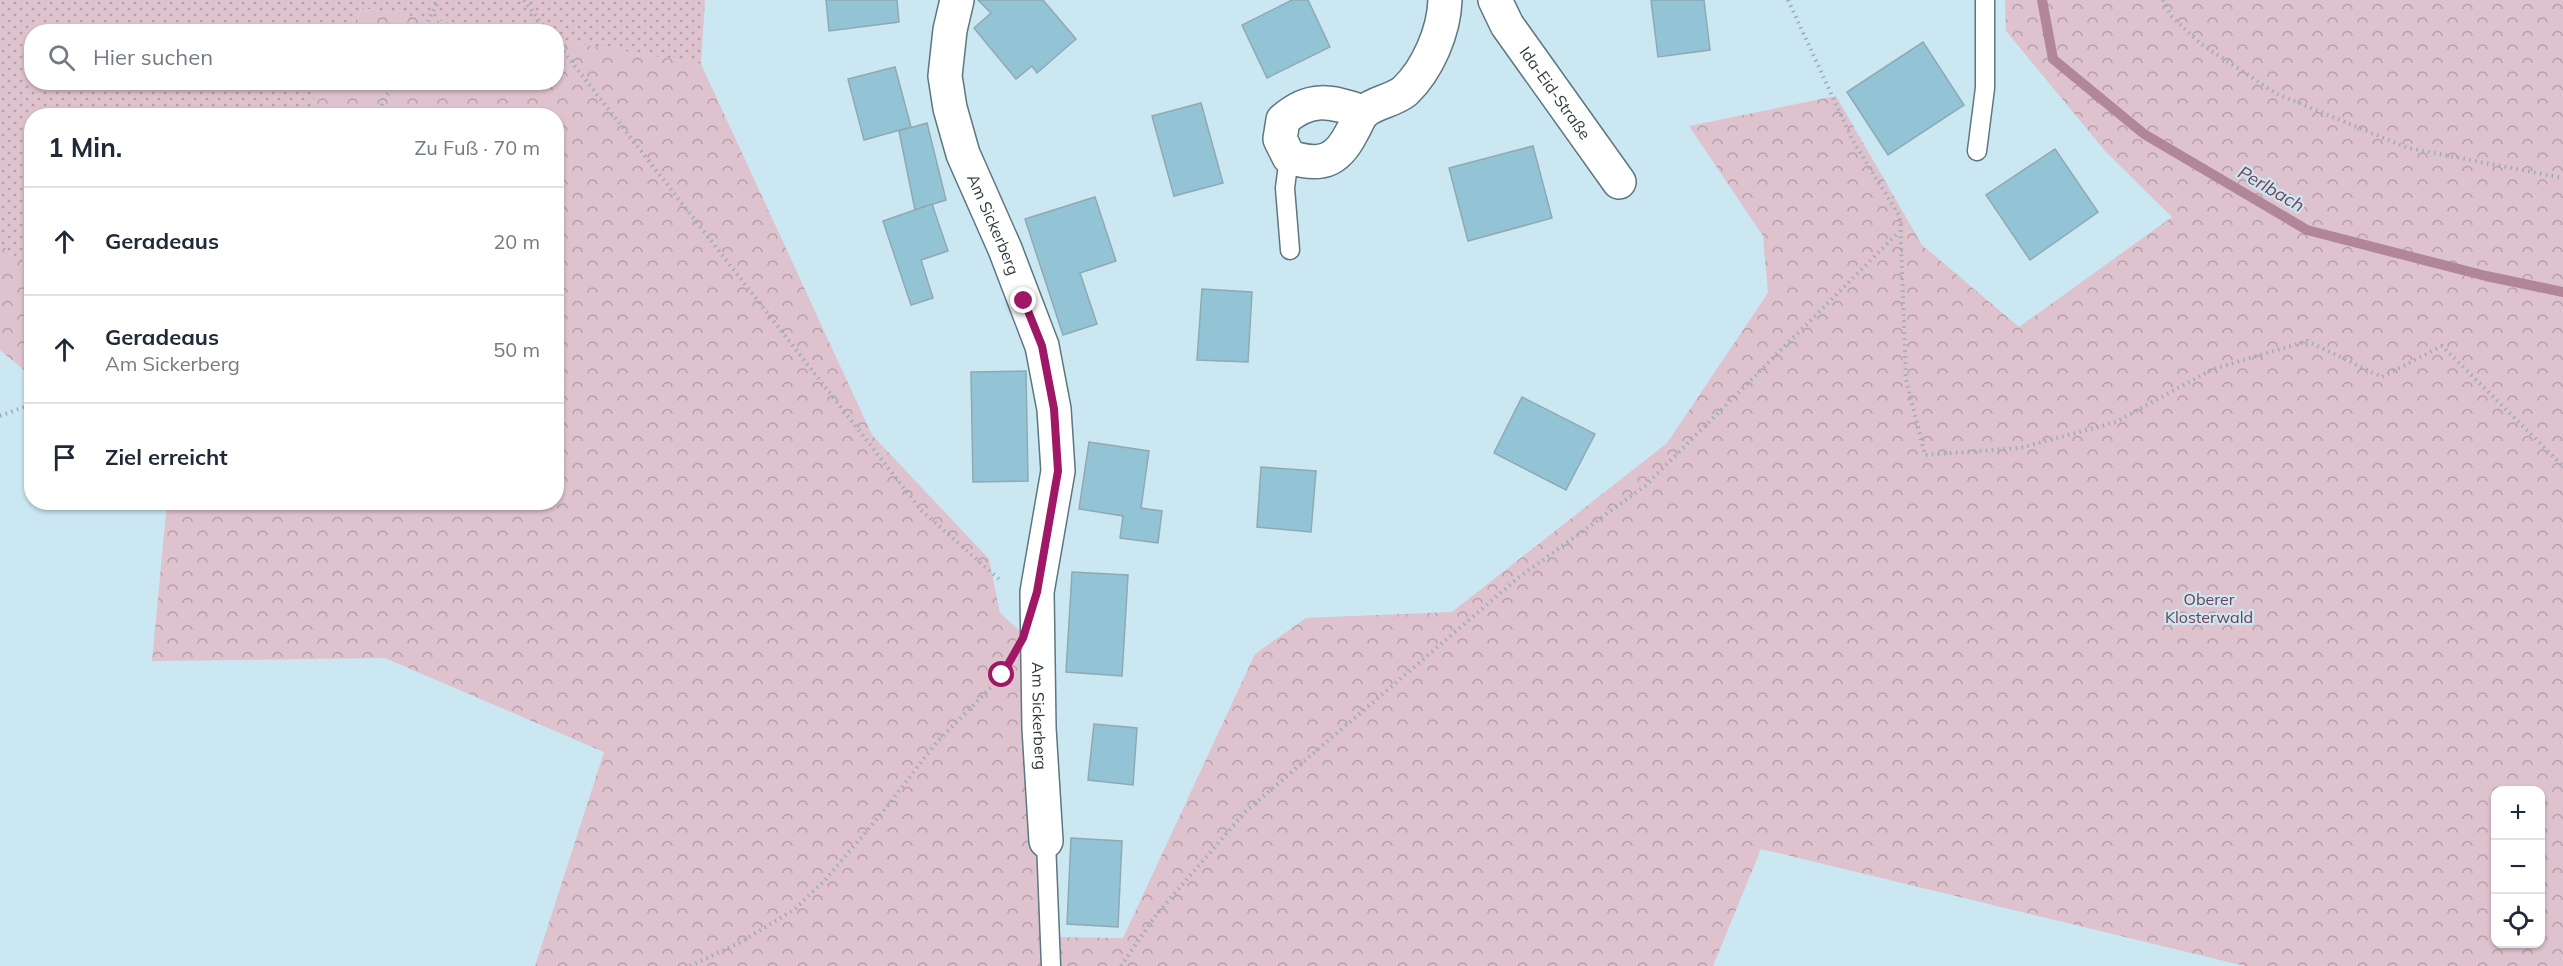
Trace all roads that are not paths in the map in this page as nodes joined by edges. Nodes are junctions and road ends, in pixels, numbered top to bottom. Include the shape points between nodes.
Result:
1 (957, 0) edge
2 (1445, 0) edge
3 (1495, 0) edge
4 (1984, 0) edge
5 (1363, 112) junction
6 (1977, 151) dead end
7 (1289, 157) junction
8 (1619, 182) dead end
9 (1290, 250) dead end
10 (1046, 842) joint
11 (1052, 966) edge

1 - 10 street, Am Sickerberg via 945,76 950,108 963,154 1042,346 1054,409 1058,471 1037,592
2 - 5 street via 1445,18 1420,71 1404,91
3 - 8 street, Ida-Eid-Straße via 1507,25
4 - 6 lane via 1985,88
5 - 7 street via 1346,143 1328,160 1309,163
5 - 7 street via 1316,102 1295,110 1283,120 1280,139
7 - 9 lane via 1285,188
10 - 11 lane

